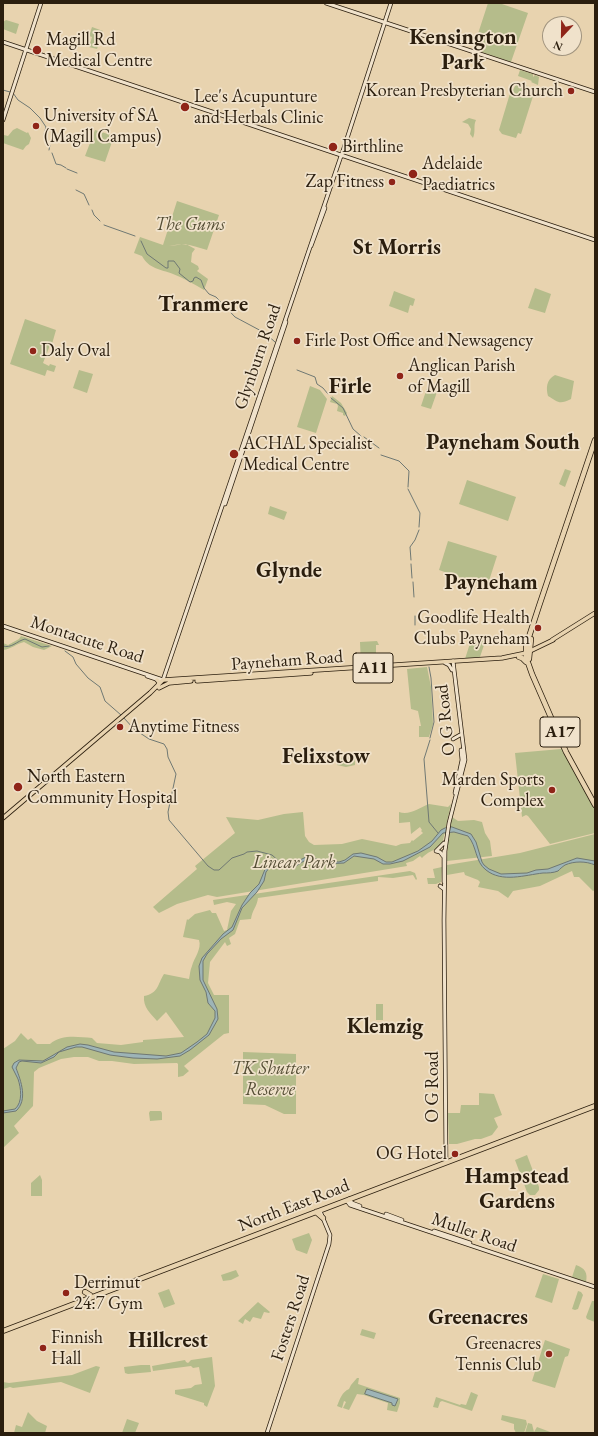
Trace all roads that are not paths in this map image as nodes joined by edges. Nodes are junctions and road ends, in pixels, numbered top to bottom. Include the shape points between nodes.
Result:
1 (41, 3) edge
2 (326, 3) edge
3 (391, 3) edge
4 (385, 23) junction
5 (3, 42) edge
6 (26, 50) junction
7 (595, 92) edge
8 (11, 95) junction
9 (3, 116) edge
10 (3, 120) edge
11 (335, 153) junction
12 (341, 156) junction
13 (347, 157) junction
14 (339, 160) junction
15 (330, 187) junction
16 (595, 240) edge
17 (270, 362) junction
18 (265, 363) dead end
19 (260, 398) junction
20 (256, 403) junction
21 (595, 440) edge
22 (595, 446) edge
23 (585, 473) junction
24 (595, 613) edge
25 (3, 627) edge
26 (529, 652) junction
27 (519, 656) junction
28 (452, 662) junction
29 (445, 663) junction
30 (394, 665) junction
31 (528, 665) junction
32 (452, 670) junction
33 (166, 674) junction
34 (158, 679) junction
35 (210, 679) junction
36 (164, 682) junction
37 (543, 694) junction
38 (456, 697) junction
39 (460, 737) junction
40 (453, 739) dead end
41 (576, 768) junction
42 (595, 800) edge
43 (595, 805) edge
44 (3, 819) edge
45 (446, 835) junction
46 (444, 843) junction
47 (445, 850) junction
48 (443, 856) junction
49 (444, 861) junction
50 (445, 867) junction
51 (444, 882) junction
52 (444, 889) junction
53 (445, 893) junction
54 (595, 1105) edge
55 (446, 1162) junction
56 (348, 1200) junction
57 (320, 1210) junction
58 (323, 1218) joint
59 (127, 1283) junction
60 (595, 1286) edge
61 (85, 1292) dead end
62 (90, 1295) junction
63 (75, 1302) junction
64 (4, 1329) edge
65 (267, 1433) edge

1 - 6 main road
2 - 4 main road
3 - 4 main road, Glynburn Road
4 - 7 main road
4 - 12 main road, Glynburn Road
5 - 6 main road
6 - 8 main road
6 - 11 main road
8 - 9 main road
8 - 10 main road
11 - 12 main road
11 - 14 main road
12 - 13 main road
12 - 14 main road, Glynburn Road
13 - 14 main road
13 - 16 main road
14 - 15 main road, Glynburn Road
15 - 17 main road, Glynburn Road
15 - 19 main road, Glynburn Road
17 - 18 main road
17 - 20 main road, Glynburn Road
19 - 20 main road
19 - 33 main road, Glynburn Road
20 - 33 main road, Glynburn Road
21 - 23 highway, A17
22 - 23 highway, A17
23 - 26 highway, A17
24 - 26 main road, Payneham Road / A11
25 - 34 main road, Montacute Road
26 - 27 highway
26 - 27 main road, Payneham Road / A11
26 - 31 highway, A17
26 - 37 highway, A17
27 - 28 main road, Payneham Road / A11
27 - 31 highway
28 - 29 main road, Payneham Road / A11
28 - 30 main road, Payneham Road / A11
28 - 32 main road, O G Road
28 - 38 main road, O G Road
29 - 30 main road, Payneham Road / A11
29 - 32 main road
30 - 35 main road, Payneham Road / A11
31 - 37 highway, A17
32 - 38 main road, O G Road
33 - 34 main road
33 - 36 main road, Glynburn Road
33 - 36 main road
34 - 36 main road, Montacute Road
34 - 36 main road via 159,683
35 - 36 main road, Payneham Road / A11
35 - 36 main road, Payneham Road / A11
36 - 44 main road
37 - 41 highway, A17
38 - 39 main road, O G Road
39 - 40 main road
39 - 45 main road, O G Road via 464,760
41 - 42 highway, A17
41 - 43 highway, A17
45 - 46 main road, O G Road
45 - 47 main road, O G Road
46 - 47 main road, O G Road
46 - 48 main road via 436,851
47 - 48 main road, O G Road
47 - 49 main road, O G Road
48 - 49 main road, O G Road
49 - 50 main road, O G Road
50 - 51 main road, O G Road
50 - 53 main road, O G Road
51 - 52 main road, O G Road
51 - 52 main road via 439,886
52 - 53 main road, O G Road
53 - 55 main road, O G Road
54 - 55 highway, North East Road
55 - 56 highway, North East Road
56 - 57 highway, North East Road
56 - 57 highway, North East Road
56 - 60 main road, Muller Road via 368,1210
57 - 58 highway
57 - 59 highway, North East Road
58 - 65 main road, Fosters Road via 330,1235 329,1244
59 - 62 highway, North East Road
59 - 63 highway, North East Road
61 - 62 highway
62 - 63 highway, North East Road
63 - 64 highway, North East Road

